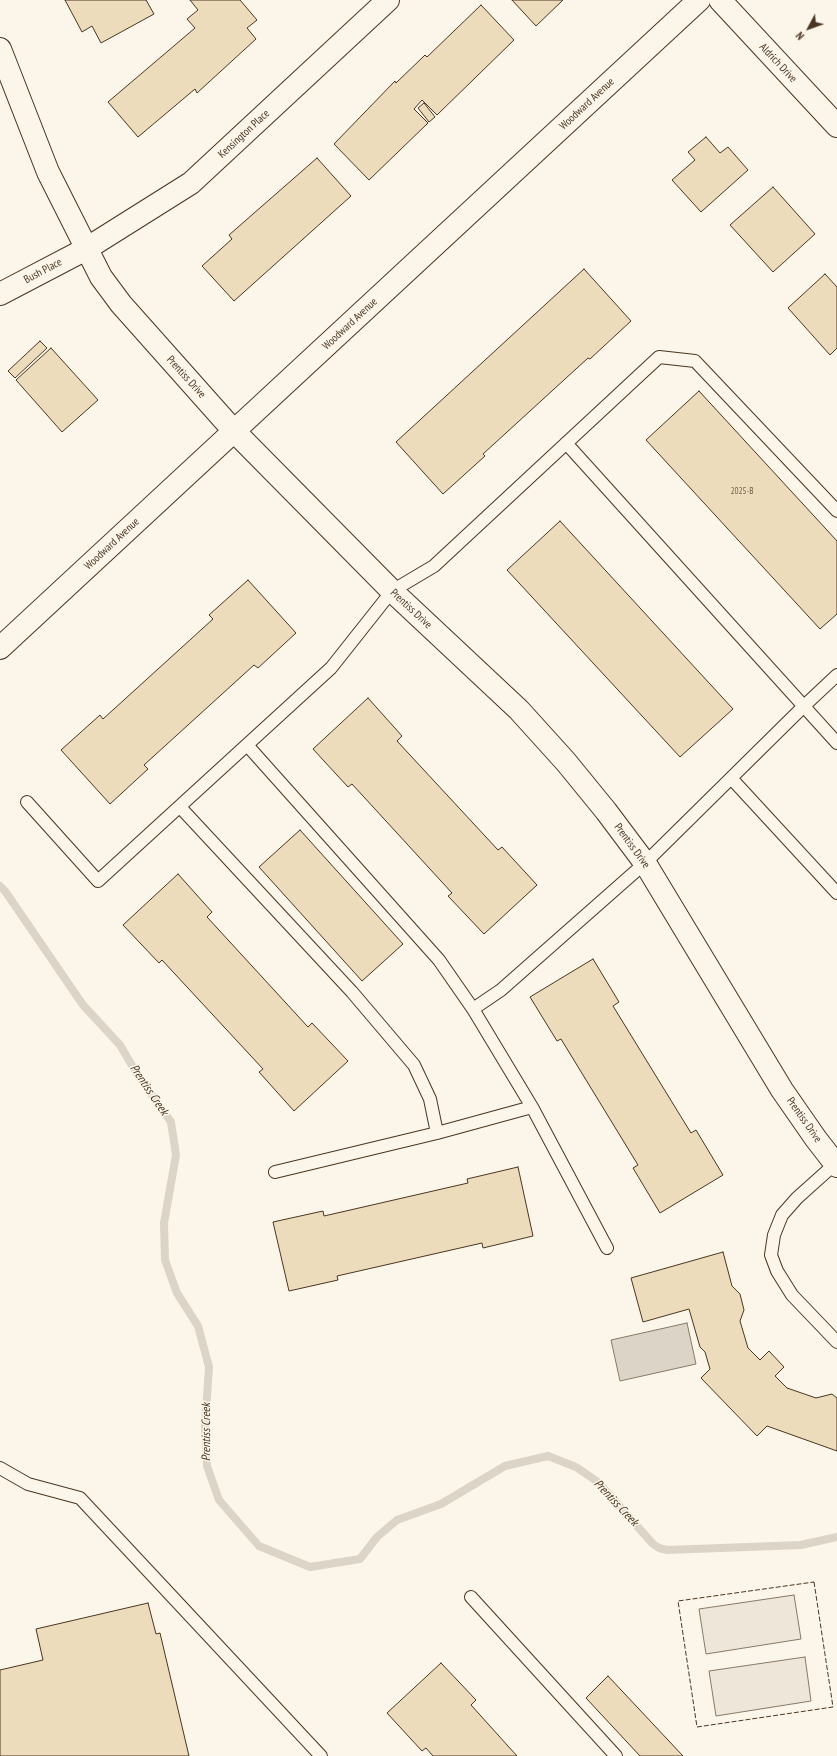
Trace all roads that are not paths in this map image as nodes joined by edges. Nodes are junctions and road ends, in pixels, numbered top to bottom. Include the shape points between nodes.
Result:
1 (388, 0) edge
2 (699, 0) edge
3 (720, 0) edge
4 (0, 49) edge
5 (837, 126) edge
6 (86, 249) junction
7 (0, 294) edge
8 (234, 431) junction
9 (566, 443) junction
10 (837, 511) edge
11 (392, 591) junction
12 (0, 648) edge
13 (837, 675) edge
14 (804, 706) junction
15 (837, 743) edge
16 (247, 745) junction
17 (731, 778) junction
18 (27, 802) dead end
19 (180, 807) junction
20 (645, 863) junction
21 (837, 893) edge
22 (473, 1009) junction
23 (532, 1107) junction
24 (437, 1133) junction
25 (836, 1165) edge
26 (275, 1172) dead end
27 (607, 1248) dead end
28 (837, 1342) edge
29 (0, 1468) edge
30 (470, 1597) dead end
31 (321, 1756) edge
32 (616, 1756) edge

1 - 6 street, Kensington Place via 191,183
2 - 8 street, Woodward Avenue
3 - 5 street, Aldrich Drive
4 - 6 street, Prentiss Drive via 48,172
6 - 7 street, Bush Place
6 - 8 street, Prentiss Drive via 101,277 121,304
8 - 11 street, Prentiss Drive
8 - 12 street, Woodward Avenue
9 - 10 lane via 659,357 695,361
9 - 11 lane via 434,566
9 - 14 lane
11 - 16 lane via 331,668
11 - 20 street, Prentiss Drive via 519,710 606,810
13 - 14 lane
14 - 15 lane
14 - 17 lane
16 - 19 lane
16 - 22 lane via 439,960
17 - 20 lane
17 - 21 lane
18 - 19 lane via 98,880
19 - 24 lane via 352,992 414,1065 430,1099
20 - 22 lane via 501,990
20 - 25 street, Prentiss Drive via 782,1090
22 - 23 lane
23 - 24 lane
23 - 27 lane
24 - 26 lane
25 - 28 lane via 797,1198 782,1215 774,1235 771,1255 777,1271 792,1295
29 - 31 lane via 28,1484 80,1498
30 - 32 lane

